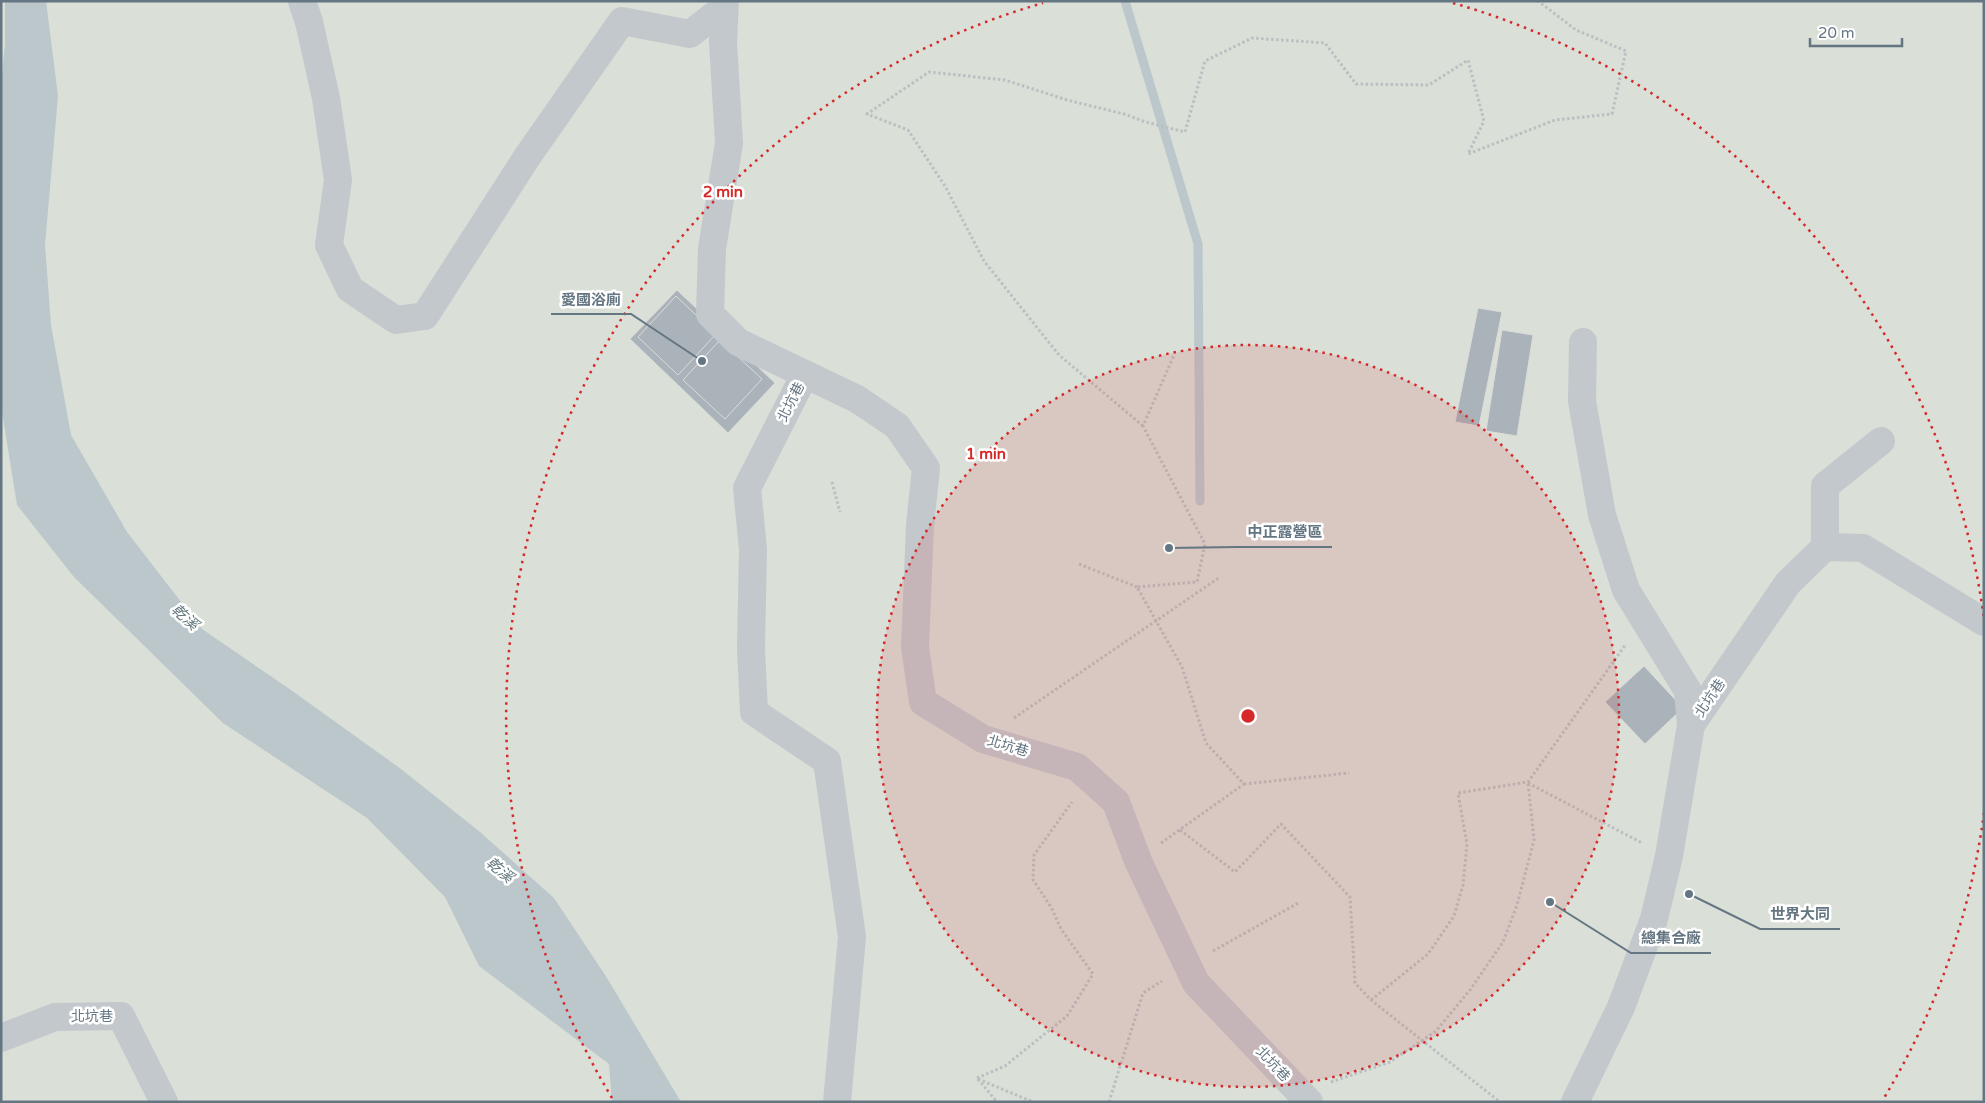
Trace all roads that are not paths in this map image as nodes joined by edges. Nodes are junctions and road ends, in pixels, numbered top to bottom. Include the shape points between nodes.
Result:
1 (302, 1) edge
2 (724, 4) edge
3 (1583, 342) dead end
4 (805, 374) junction
5 (1881, 441) dead end
6 (1825, 547) junction
7 (1984, 622) edge
8 (1692, 725) junction
9 (1, 1038) edge
10 (1302, 1098) edge
11 (164, 1102) edge
12 (837, 1102) edge
13 (1575, 1102) edge

1 - 2 street via 326,98 338,180 329,245 350,289 396,320 425,316 527,157 622,21 690,34
2 - 4 street, 北坑巷 via 729,143 712,249 710,314 738,342
3 - 8 street via 1582,401 1602,515 1626,590 1688,691
4 - 10 street, 北坑巷 via 856,399 896,426 926,468 920,525 916,646 923,702 983,739 1077,767 1116,802 1138,860 1196,983
4 - 12 street, 北坑巷 via 747,488 753,549 750,648 754,712 826,761 852,937
5 - 6 street via 1825,486
6 - 7 street via 1863,548
6 - 8 street, 北坑巷 via 1788,583
8 - 13 street, 北坑巷 via 1669,856 1654,919 1621,1007
9 - 11 street, 北坑巷 via 55,1017 120,1016

